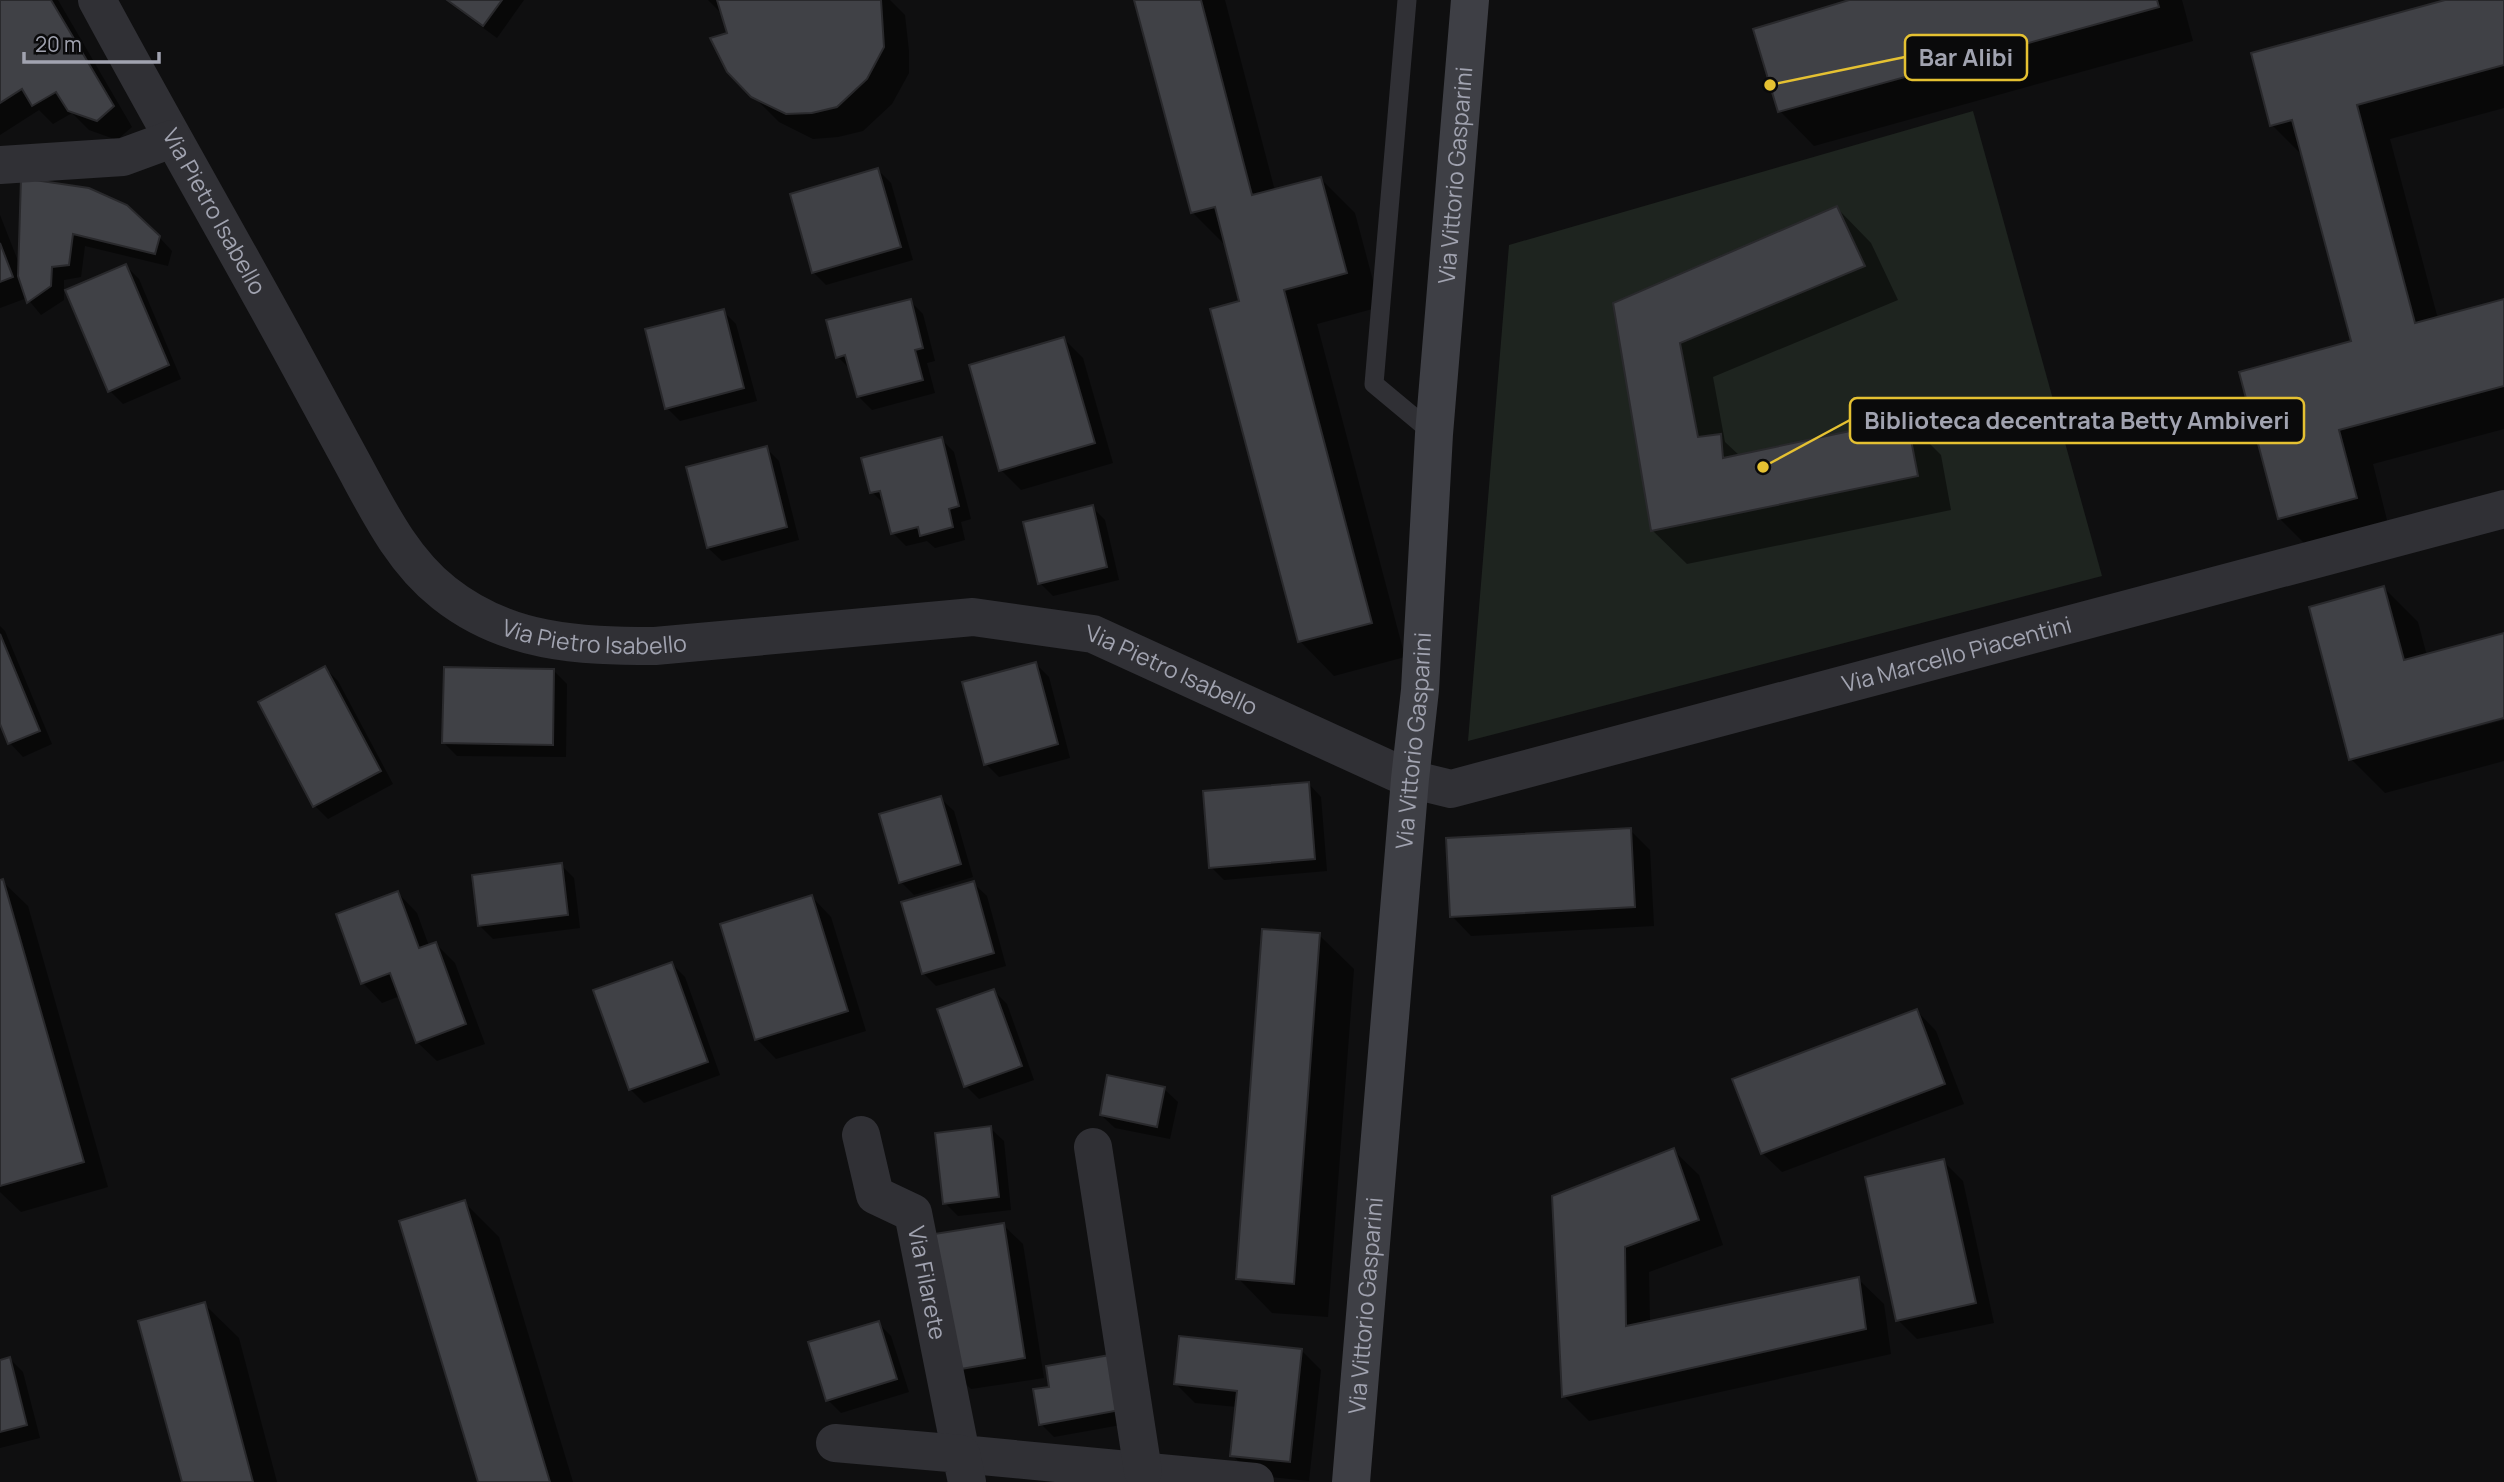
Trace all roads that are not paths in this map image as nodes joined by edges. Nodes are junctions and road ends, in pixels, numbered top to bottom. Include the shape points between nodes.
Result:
1 (97, 0) edge
2 (1407, 0) edge
3 (1470, 0) edge
4 (172, 139) junction
5 (0, 165) edge
6 (1434, 434) junction
7 (2504, 509) edge
8 (1410, 779) junction
9 (861, 1135) dead end
10 (1093, 1147) dead end
11 (835, 1443) dead end
12 (964, 1468) edge
13 (1143, 1472) junction
14 (1255, 1482) edge
15 (1351, 1482) edge

1 - 4 street, Via Pietro Isabello
2 - 6 lane via 1374,384
3 - 6 street, Via Vittorio Gasparini
4 - 5 street via 123,157
4 - 8 street, Via Pietro Isabello via 413,565 445,594 496,625 530,637 605,646 655,646 973,617 1093,635
6 - 8 street, Via Vittorio Gasparini via 1420,690
7 - 8 street, Via Marcello Piacentini via 1451,789
8 - 15 street, Via Vittorio Gasparini
9 - 12 street, Via Filarete via 875,1195 913,1213
10 - 13 street
11 - 12 street
12 - 13 street
13 - 14 street

